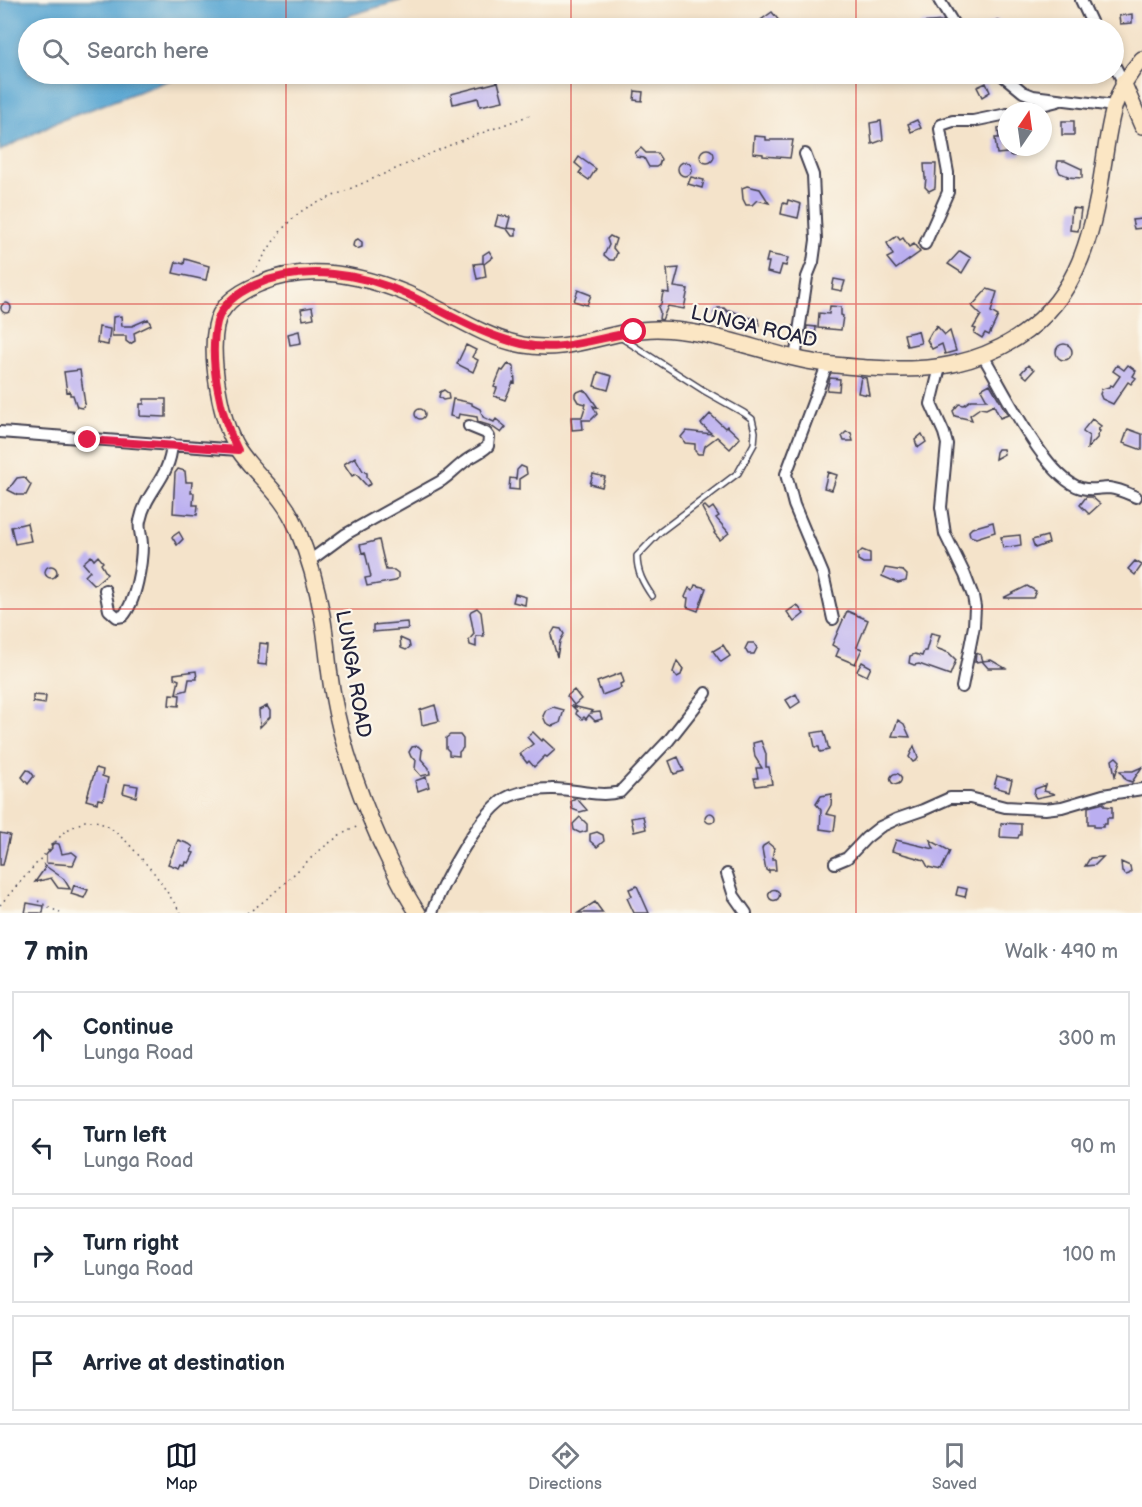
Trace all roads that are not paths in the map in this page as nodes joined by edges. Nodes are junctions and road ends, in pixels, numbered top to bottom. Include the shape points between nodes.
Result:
1 (939, 0) edge
2 (1081, 0) edge
3 (950, 18) edge
4 (1089, 18) edge
5 (1142, 59) edge
6 (1124, 81) edge
7 (1013, 84) edge
8 (1122, 84) edge
9 (1124, 84) edge
10 (1066, 99) junction
11 (1052, 102) edge
12 (1114, 106) junction
13 (998, 116) edge
14 (1142, 126) edge
15 (805, 154) dead end
16 (925, 244) dead end
17 (617, 334) junction
18 (983, 356) junction
19 (795, 359) junction
20 (827, 365) junction
21 (940, 367) junction
22 (469, 426) dead end
23 (0, 432) edge
24 (172, 444) junction
25 (238, 450) junction
26 (1136, 497) dead end
27 (308, 562) junction
28 (105, 590) dead end
29 (652, 596) dead end
30 (833, 620) dead end
31 (962, 687) dead end
32 (706, 693) dead end
33 (1142, 789) edge
34 (835, 863) dead end
35 (728, 874) dead end
36 (418, 913) edge
37 (432, 913) edge
38 (746, 913) edge

1 - 3 street
2 - 4 street
5 - 6 street, LUNGA ROAD
7 - 10 street via 1033,96
8 - 12 street, LUNGA ROAD
9 - 14 street
10 - 11 street
10 - 12 street
12 - 18 street, LUNGA ROAD via 1097,212 1070,284 1041,320
13 - 16 street via 941,125 948,192
15 - 19 street via 813,175 816,240
17 - 19 street, LUNGA ROAD via 652,329 703,333
17 - 25 street, LUNGA ROAD via 576,345 524,345 478,330 407,294 378,284 312,272 272,278 237,294 218,317 215,331 216,381
17 - 29 lane via 744,413 754,424 754,444 738,473 660,532 637,556 643,582
18 - 21 street, LUNGA ROAD
18 - 26 street via 1038,448 1068,482 1081,489 1109,488
19 - 20 street, LUNGA ROAD
20 - 21 street, LUNGA ROAD via 917,370
20 - 30 street via 786,474 794,505 823,574
21 - 31 street via 931,404 947,444 941,507 945,534 965,575 975,608
22 - 27 street via 489,437 484,450 441,481 346,534
23 - 24 street
24 - 25 street
24 - 28 street via 169,466 148,498 140,521 142,545 136,584 123,616 117,617 109,610
25 - 27 street, LUNGA ROAD via 285,504
27 - 36 street, LUNGA ROAD via 321,608 332,692 351,771 396,877
32 - 37 street via 620,792 609,795 539,790 509,796 493,808 453,866
33 - 34 street via 1045,809 950,798 880,827 847,858
35 - 38 street via 734,896

